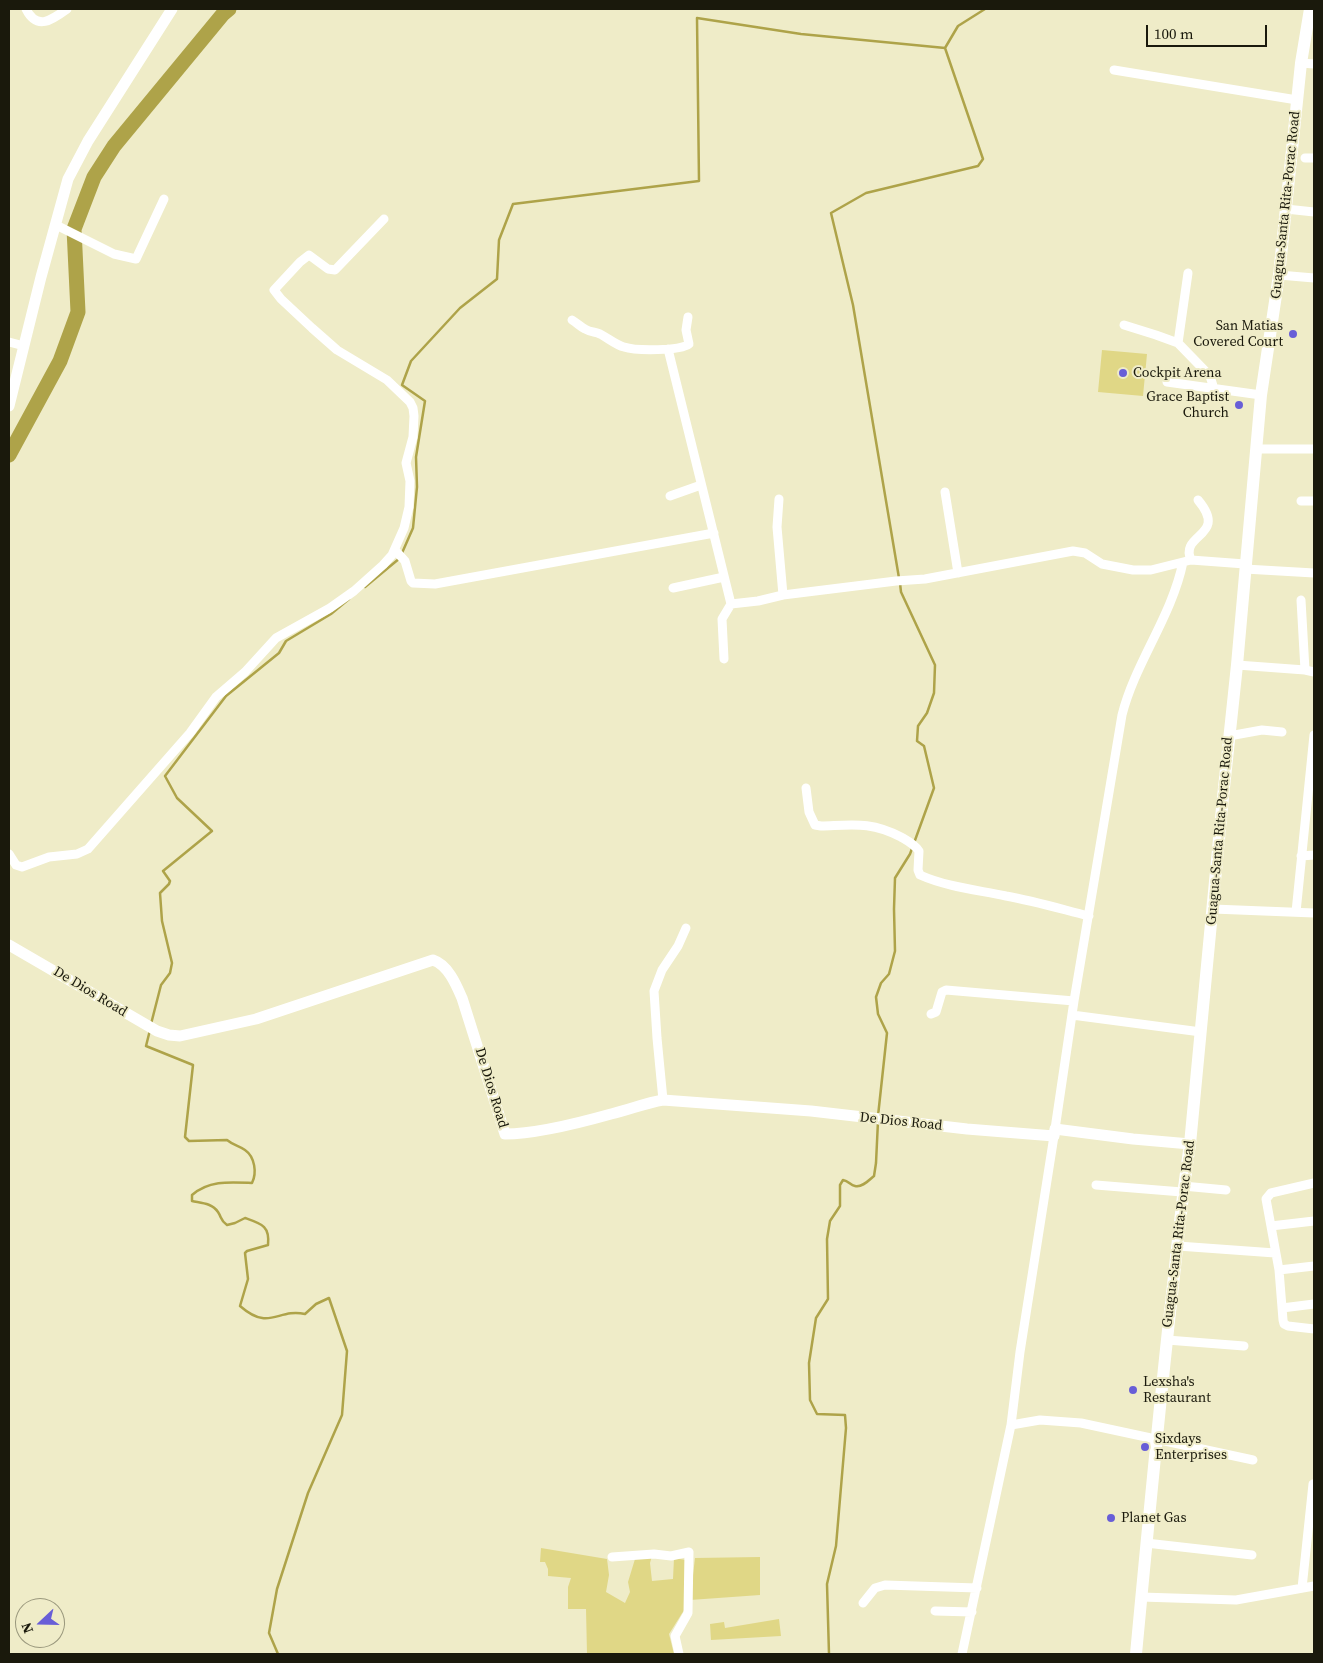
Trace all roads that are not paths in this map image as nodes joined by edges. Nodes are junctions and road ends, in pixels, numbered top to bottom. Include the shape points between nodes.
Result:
1 (26, 9) edge
2 (67, 9) edge
3 (172, 9) edge
4 (1310, 9) edge
5 (1301, 63) junction
6 (1314, 64) edge
7 (1114, 70) dead end
8 (1297, 100) junction
9 (164, 199) dead end
10 (1286, 209) junction
11 (1314, 212) edge
12 (384, 219) dead end
13 (59, 226) junction
14 (1188, 273) dead end
15 (1279, 275) junction
16 (1314, 278) edge
17 (688, 317) dead end
18 (572, 320) dead end
19 (1124, 326) dead end
20 (9, 342) edge
21 (1178, 343) junction
22 (24, 346) junction
23 (668, 349) junction
24 (1167, 382) dead end
25 (1214, 388) junction
26 (1261, 395) junction
27 (9, 406) edge
28 (1256, 449) junction
29 (1314, 449) edge
30 (701, 485) junction
31 (945, 492) dead end
32 (670, 496) dead end
33 (779, 499) dead end
34 (1198, 500) dead end
35 (1301, 501) dead end
36 (1314, 501) edge
37 (714, 534) junction
38 (396, 551) junction
39 (1187, 561) junction
40 (1245, 566) junction
41 (958, 573) junction
42 (1314, 573) edge
43 (724, 577) junction
44 (673, 588) dead end
45 (783, 595) junction
46 (1301, 600) dead end
47 (731, 604) junction
48 (724, 659) dead end
49 (1237, 665) junction
50 (1310, 671) edge
51 (1282, 732) dead end
52 (1314, 735) edge
53 (1229, 736) junction
54 (1313, 756) edge
55 (806, 788) dead end
56 (1310, 807) edge
57 (9, 854) edge
58 (1314, 855) edge
59 (1301, 856) junction
60 (1213, 909) junction
61 (1296, 912) junction
62 (1314, 913) edge
63 (1089, 916) junction
64 (686, 928) dead end
65 (9, 945) edge
66 (1074, 1002) junction
67 (931, 1014) dead end
68 (1072, 1015) junction
69 (1201, 1032) junction
70 (663, 1100) junction
71 (1055, 1132) junction
72 (1190, 1144) junction
73 (1314, 1183) edge
74 (1096, 1185) dead end
75 (1183, 1189) junction
76 (1226, 1190) dead end
77 (1314, 1221) edge
78 (1271, 1226) junction
79 (1178, 1246) junction
80 (1275, 1253) junction
81 (1314, 1266) edge
82 (1279, 1270) junction
83 (1314, 1304) edge
84 (1282, 1308) junction
85 (1314, 1329) edge
86 (1167, 1340) junction
87 (1244, 1346) dead end
88 (1011, 1425) junction
89 (1156, 1439) junction
90 (1254, 1460) dead end
91 (1313, 1484) dead end
92 (1313, 1507) edge
93 (1146, 1543) junction
94 (1252, 1555) dead end
95 (612, 1557) dead end
96 (1314, 1586) edge
97 (977, 1588) junction
98 (1302, 1588) junction
99 (1141, 1597) junction
100 (863, 1603) dead end
101 (935, 1611) dead end
102 (972, 1612) junction
103 (679, 1654) edge
104 (962, 1654) edge
105 (1136, 1654) edge

1 - 2 street via 36,21 54,19
3 - 13 street via 88,141 68,179
4 - 5 main road, Guagua-Santa Rita-Porac Road
5 - 6 street
5 - 8 main road, Guagua-Santa Rita-Porac Road
7 - 8 street
8 - 10 main road, Guagua-Santa Rita-Porac Road
9 - 13 street via 136,259 114,254
10 - 11 street
10 - 15 main road, Guagua-Santa Rita-Porac Road
12 - 38 street via 336,270 328,269 309,254 274,290 337,350 388,380 413,408 413,437 406,463 410,481 409,507
13 - 22 street
14 - 21 street
15 - 16 street
15 - 26 main road, Guagua-Santa Rita-Porac Road
17 - 23 street via 689,344
18 - 23 street via 623,347
19 - 21 street
20 - 22 street
21 - 25 street via 1210,376
22 - 27 street
23 - 30 street
24 - 25 street
25 - 26 street
26 - 28 main road, Guagua-Santa Rita-Porac Road
28 - 29 street
28 - 40 main road, Guagua-Santa Rita-Porac Road
30 - 32 street
30 - 37 street
31 - 41 street
33 - 45 street via 777,527
34 - 39 street via 1208,515 1208,522 1205,532 1192,541
35 - 36 street
37 - 38 street via 434,584 413,583 406,561
37 - 43 street
38 - 57 street via 354,591 276,638 210,704 190,732 88,849 77,854 49,857 22,867 16,865
39 - 40 street
39 - 41 street via 1151,570 1133,570 1102,564 1085,552 1073,551
39 - 63 street via 1127,694
40 - 42 street
40 - 49 main road, Guagua-Santa Rita-Porac Road
41 - 45 street
43 - 44 street
43 - 47 street
45 - 47 street via 758,602
46 - 50 street
47 - 48 street via 722,619
49 - 50 street
49 - 53 main road, Guagua-Santa Rita-Porac Road
51 - 53 street via 1262,730
52 - 54 street
53 - 60 main road, Guagua-Santa Rita-Porac Road
54 - 56 street
55 - 63 street via 809,812 815,825 866,824 887,830 919,851 920,875
56 - 59 street
58 - 59 street
59 - 61 street
60 - 61 street
60 - 69 main road, Guagua-Santa Rita-Porac Road
61 - 62 street
63 - 66 street
64 - 70 street via 654,991
65 - 70 street, De Dios Road via 157,1031 180,1036 256,1019 433,960 448,971 462,998 505,1134 528,1134
66 - 67 street via 946,990 942,992 936,1012
66 - 68 street
68 - 69 street
68 - 71 street
69 - 72 main road, Guagua-Santa Rita-Porac Road
70 - 71 street, De Dios Road
71 - 72 street, De Dios Road
71 - 88 street
72 - 75 main road, Guagua-Santa Rita-Porac Road
73 - 78 street via 1271,1193 1266,1199
74 - 75 street
75 - 76 street
75 - 79 main road, Guagua-Santa Rita-Porac Road
77 - 78 street
78 - 80 street
79 - 80 street
79 - 86 main road, Guagua-Santa Rita-Porac Road
80 - 82 street
81 - 82 street
82 - 84 street
83 - 84 street
84 - 85 street via 1284,1324
86 - 87 street
86 - 89 main road, Guagua-Santa Rita-Porac Road
88 - 89 street via 1055,1420
88 - 97 street
89 - 90 street
89 - 93 main road, Guagua-Santa Rita-Porac Road
91 - 92 street
92 - 98 street
93 - 94 street
93 - 99 main road, Guagua-Santa Rita-Porac Road
95 - 103 street via 671,1556 689,1552 688,1613 675,1636
96 - 98 street
97 - 100 street via 885,1584 875,1588
97 - 102 street
98 - 99 street via 1236,1600
99 - 105 main road, Guagua-Santa Rita-Porac Road
101 - 102 street
102 - 104 street

